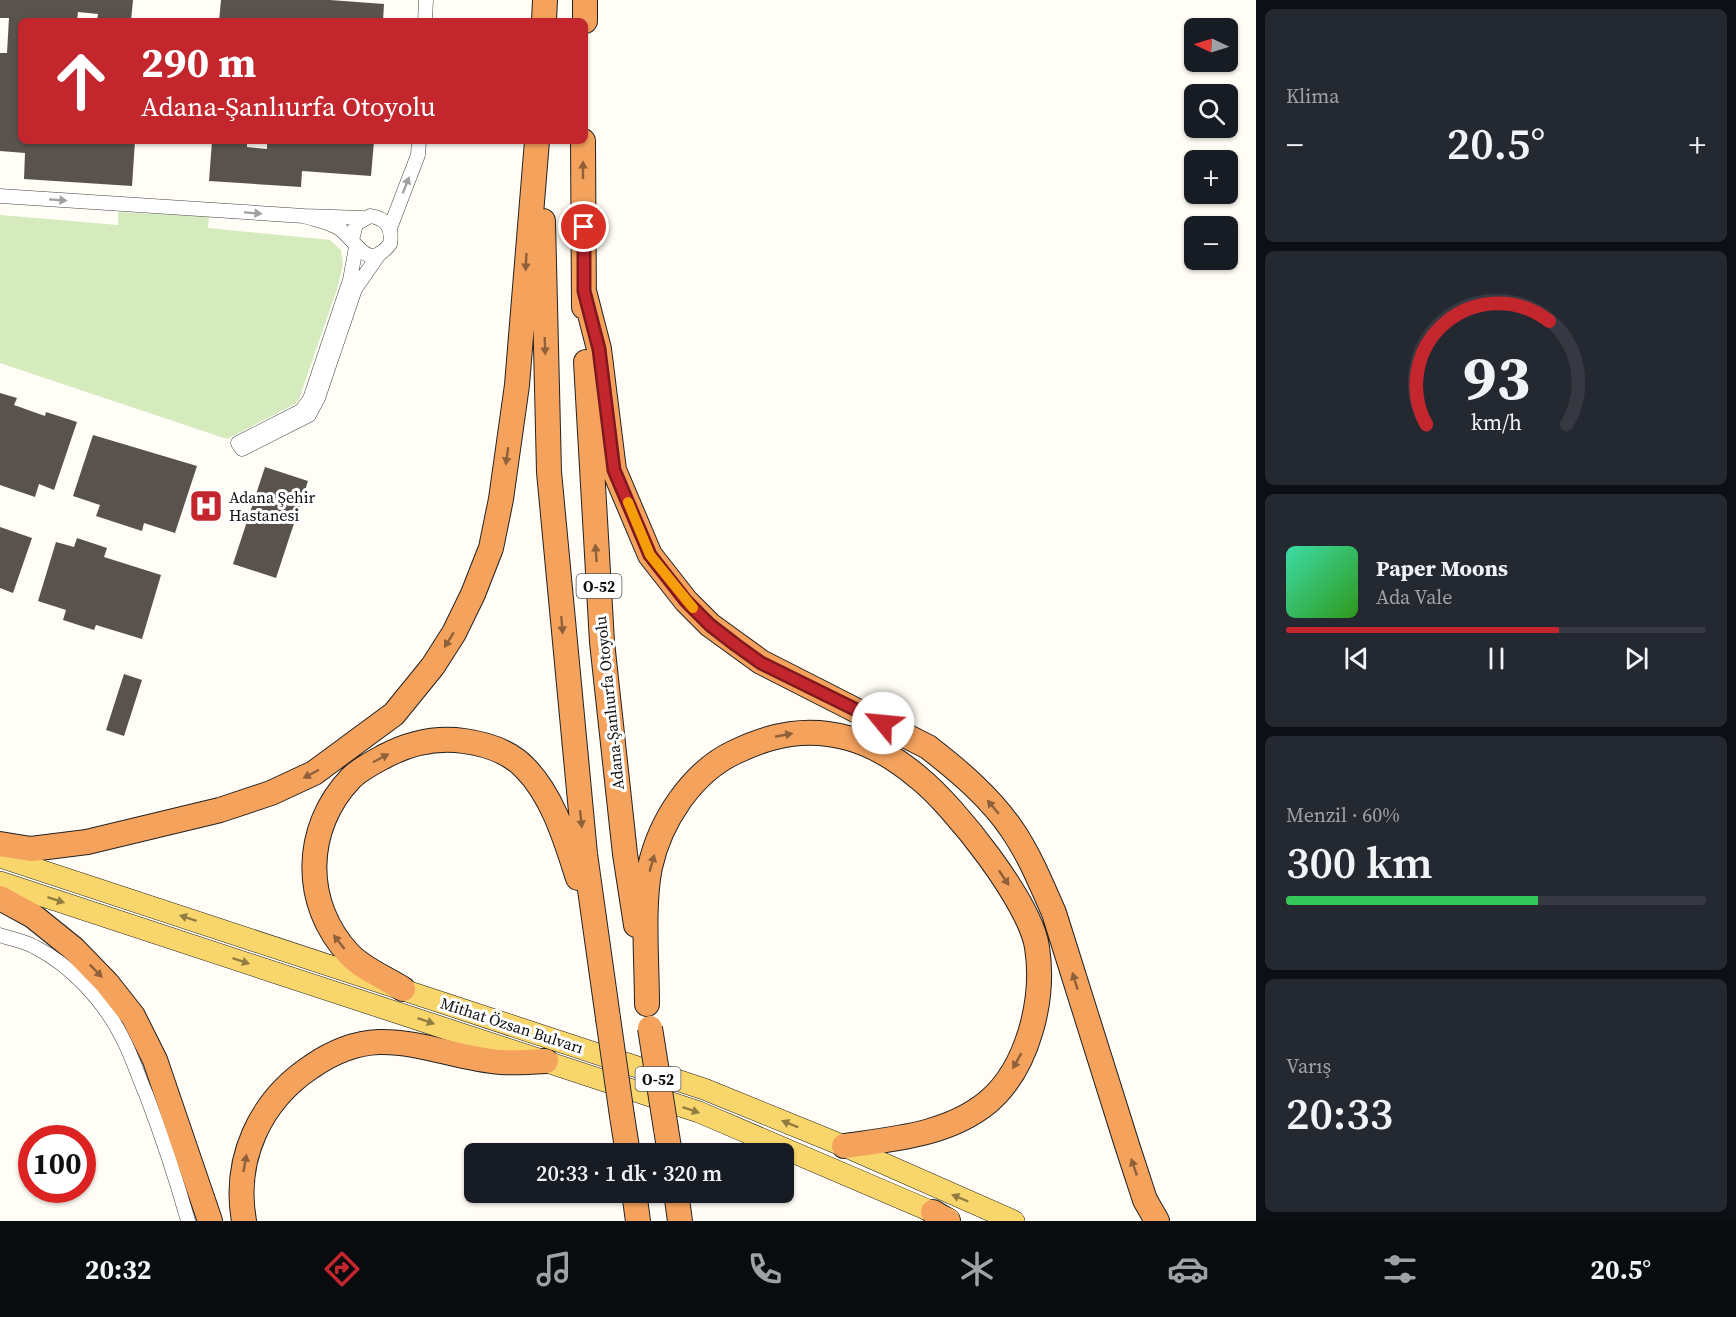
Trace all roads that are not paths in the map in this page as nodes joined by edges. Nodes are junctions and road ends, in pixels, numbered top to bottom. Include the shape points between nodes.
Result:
1 (426, 0) edge
2 (544, 0) edge
3 (585, 0) edge
4 (425, 18) edge
5 (544, 18) edge
6 (585, 18) edge
7 (419, 144) edge
8 (537, 144) edge
9 (543, 144) edge
10 (583, 144) edge
11 (0, 196) edge
12 (304, 216) junction
13 (362, 218) junction
14 (390, 228) junction
15 (354, 243) junction
16 (381, 253) junction
17 (584, 291) junction
18 (0, 844) edge
19 (0, 857) edge
20 (0, 882) edge
21 (0, 898) edge
22 (0, 935) edge
23 (598, 944) junction
24 (403, 989) junction
25 (647, 1004) junction
26 (546, 1061) junction
27 (626, 1143) edge
28 (668, 1143) edge
29 (844, 1146) junction
30 (678, 1203) edge
31 (945, 1218) edge
32 (188, 1221) edge
33 (210, 1221) edge
34 (244, 1221) edge
35 (680, 1221) edge
36 (1014, 1221) edge
37 (1157, 1221) edge

1 - 4 street
2 - 5 highway
3 - 6 highway
14 -> 7 street
8 -> 18 highway via 517,385 501,499 491,548 473,594 433,666 394,714 314,773 271,793 220,810 87,842 32,849
9 -> 23 highway, O-52 via 549,472 578,784
17 -> 10 highway, Adana-Şanlıurfa Otoyolu / O-52
11 -> 12 street
12 - 13 street
12 - 15 street via 337,227
13 - 14 street via 378,217
13 - 15 street via 356,224
14 - 16 street via 390,244
15 - 16 street via 370,255
15 - 16 street via 350,280 310,399 301,411 238,443 242,449 309,415 355,289
25 -> 17 highway, Adana-Şanlıurfa Otoyolu / O-52 via 625,854 602,642
37 -> 17 highway via 1145,1200 1126,1145 1054,913 1013,831 983,795 928,747 761,663 710,625 650,555 614,470 599,349
24 -> 19 main road, Mithat Özsan Bulvarı
20 -> 26 main road, Mithat Özsan Bulvarı
21 -> 33 highway via 33,916 74,949 133,1016 155,1060
22 - 32 street via 34,946 56,960 105,1008 123,1039 162,1136
24 -> 23 highway via 351,956 327,926 317,895 317,834 337,795 352,777 392,753 430,740 477,742 500,750 525,768 554,810
23 - 27 highway, O-52, bridge
29 -> 24 main road, Mithat Özsan Bulvarı via 704,1089
25 - 28 highway, Adana-Şanlıurfa Otoyolu / O-52, bridge
25 -> 29 highway via 650,867 664,827 681,798 704,772 725,756 759,740 816,732 850,738 883,752 911,772 962,822 1022,906 1037,945 1039,991 1031,1031 1020,1058 989,1101 959,1120 921,1135
26 -> 31 main road, Mithat Özsan Bulvarı via 699,1112
34 -> 26 highway via 244,1160 257,1125 296,1077 329,1054 377,1042 414,1044 500,1062
36 -> 29 main road, Mithat Özsan Bulvarı
30 - 35 highway

